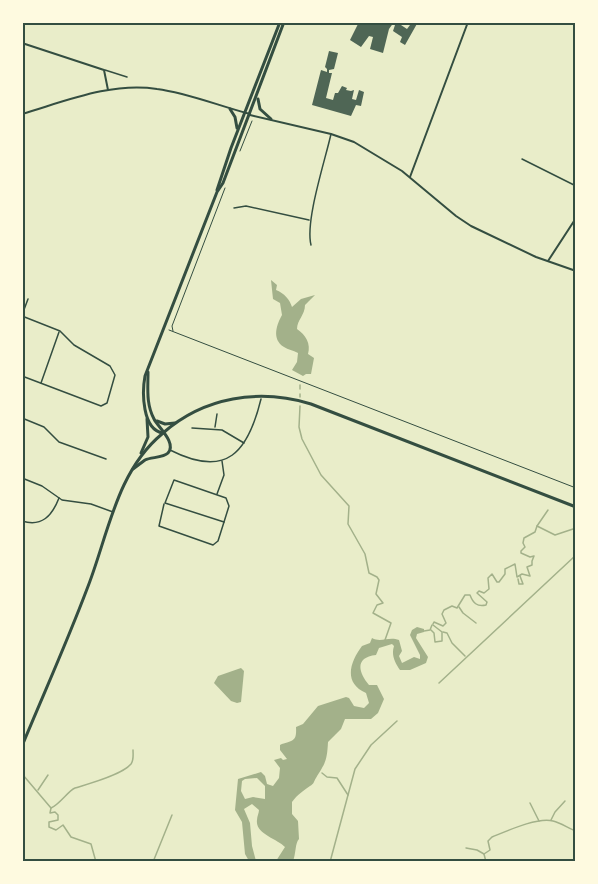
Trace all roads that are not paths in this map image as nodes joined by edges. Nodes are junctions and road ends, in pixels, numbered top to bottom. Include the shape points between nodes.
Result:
1 (282, 22) edge
2 (468, 22) edge
3 (22, 43) edge
4 (104, 70) junction
5 (127, 77) dead end
6 (108, 90) junction
7 (257, 96) junction
8 (230, 109) junction
9 (244, 113) junction
10 (22, 114) edge
11 (250, 115) junction
12 (270, 119) junction
13 (237, 130) junction
14 (331, 134) junction
15 (522, 159) dead end
16 (410, 177) junction
17 (576, 186) edge
18 (217, 192) junction
19 (234, 208) dead end
20 (576, 218) edge
21 (311, 220) junction
22 (310, 245) dead end
23 (548, 261) junction
24 (576, 271) edge
25 (28, 299) dead end
26 (22, 315) edge
27 (60, 331) junction
28 (148, 372) junction
29 (22, 376) edge
30 (41, 383) junction
31 (261, 396) junction
32 (145, 411) junction
33 (217, 414) dead end
34 (22, 418) edge
35 (154, 420) junction
36 (175, 423) junction
37 (192, 428) dead end
38 (214, 428) junction
39 (163, 432) junction
40 (245, 444) junction
41 (169, 450) junction
42 (140, 457) junction
43 (106, 459) dead end
44 (222, 460) junction
45 (132, 470) junction
46 (22, 478) edge
47 (217, 494) junction
48 (59, 498) junction
49 (165, 503) junction
50 (576, 507) edge
51 (113, 512) junction
52 (22, 521) edge
53 (224, 522) junction
54 (23, 744) edge

1 - 7 main road
1 - 9 main road
2 - 16 street
3 - 4 street
4 - 5 street
4 - 6 street
6 - 8 street via 129,87 169,91
6 - 10 street
7 - 11 main road
7 - 12 main road via 260,110
8 - 9 street
8 - 13 main road
9 - 11 street
9 - 13 main road
11 - 12 street
11 - 18 main road
12 - 14 street
13 - 18 main road
14 - 16 street via 354,142
14 - 21 street
15 - 17 street
16 - 23 street via 463,221
18 - 28 main road
19 - 21 street via 246,206
20 - 23 street
21 - 22 street
23 - 24 street
25 - 26 street
26 - 27 street
27 - 30 street
27 - 30 street via 74,345 112,369 114,378 108,404 99,405
28 - 32 main road via 143,393
28 - 35 main road via 148,400
29 - 30 street
31 - 36 main road via 213,404
31 - 40 street
31 - 50 main road via 311,404
32 - 39 main road via 154,429
32 - 42 main road via 148,433
33 - 38 street
34 - 43 street via 44,426 59,442
35 - 36 main road
35 - 39 main road
36 - 39 main road
37 - 38 street
38 - 40 street
39 - 41 main road via 170,443
39 - 42 main road
40 - 44 street
41 - 44 street via 202,461
41 - 45 main road
42 - 45 main road
44 - 47 street via 224,475
45 - 51 main road
46 - 48 street
47 - 49 street via 174,480
47 - 53 street via 229,501
48 - 51 street
48 - 52 street via 45,520
49 - 53 street
49 - 53 street via 159,526 213,544 219,541
51 - 54 main road via 87,589

